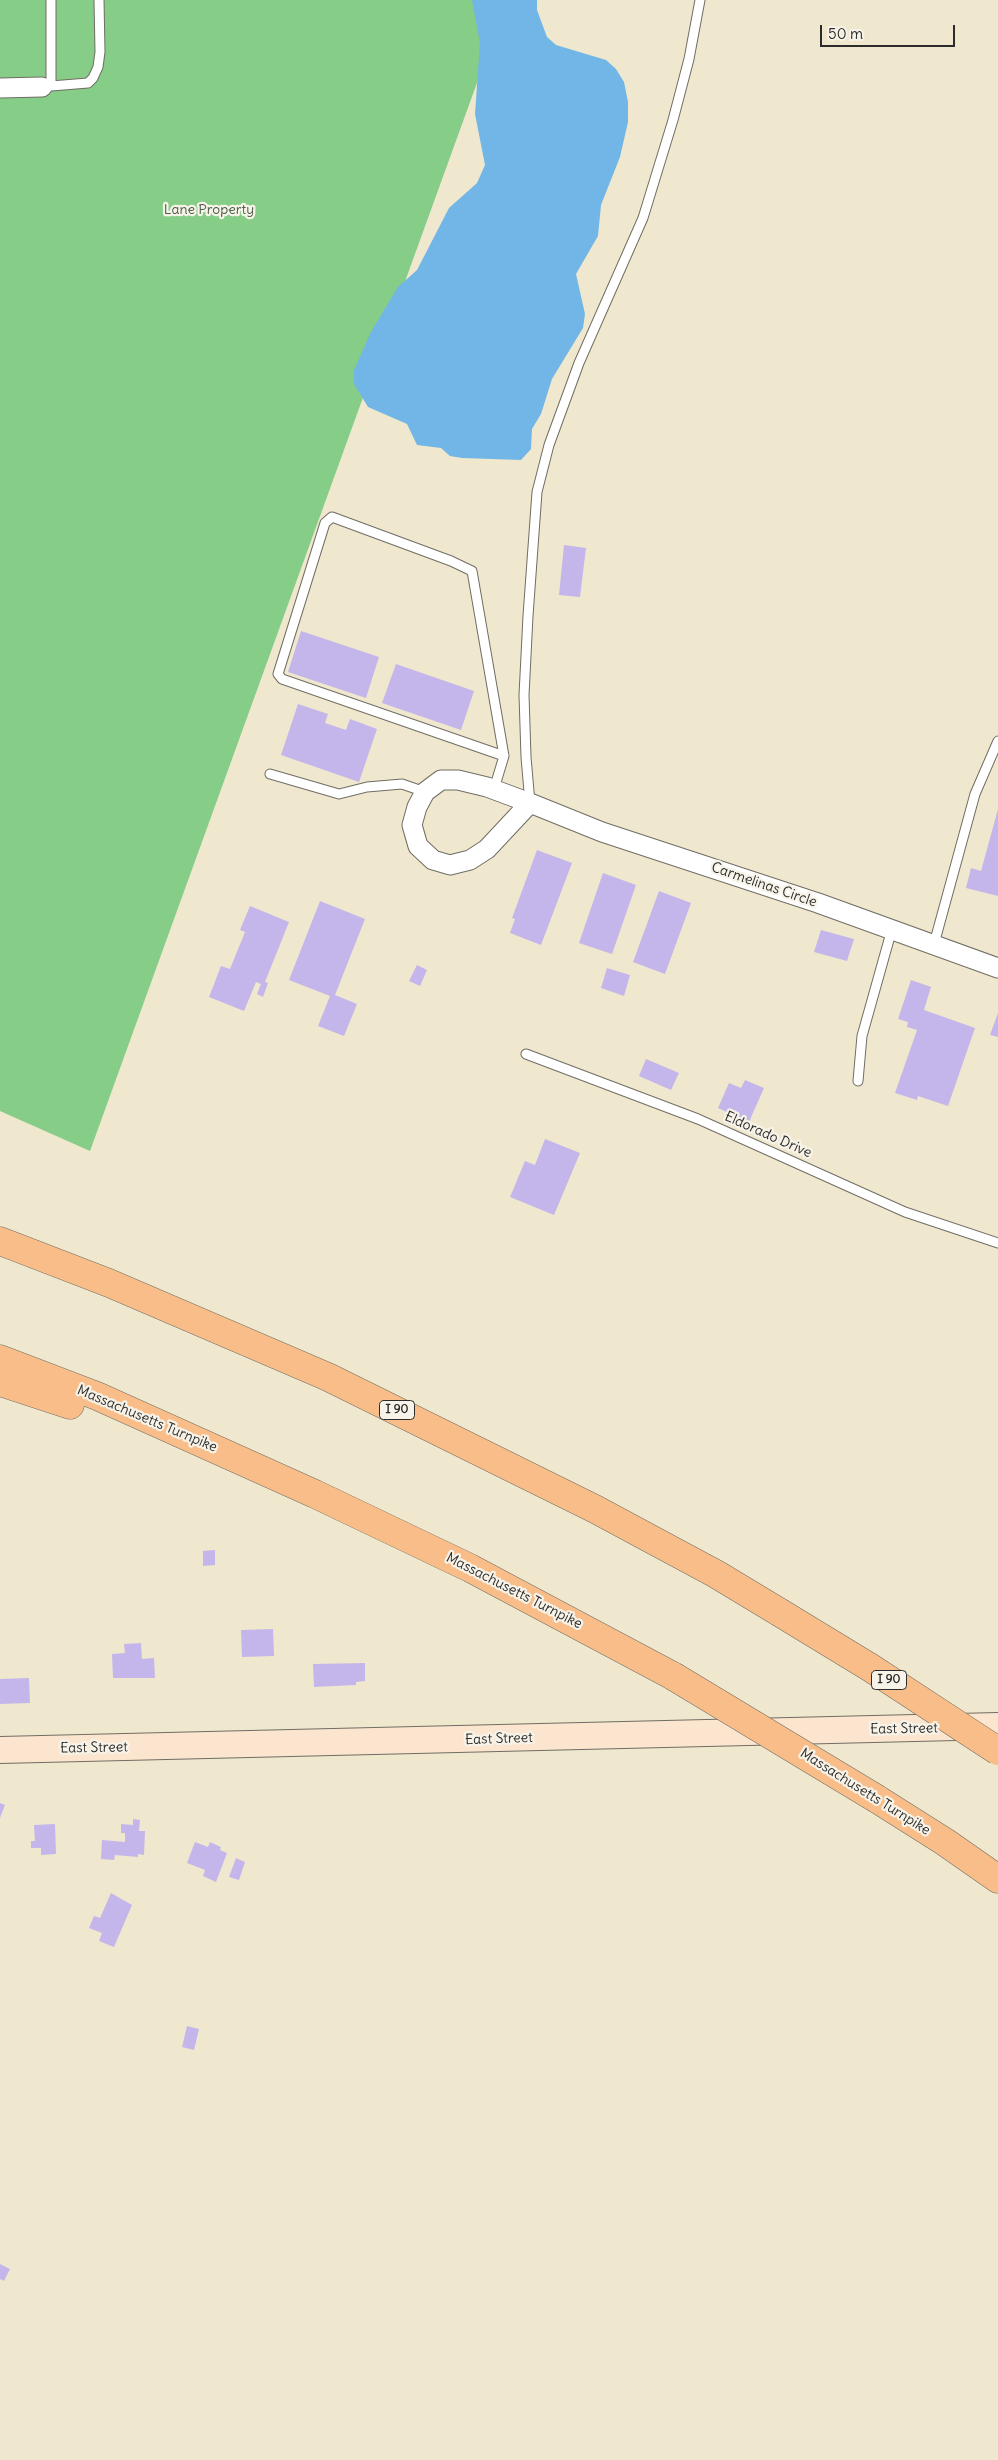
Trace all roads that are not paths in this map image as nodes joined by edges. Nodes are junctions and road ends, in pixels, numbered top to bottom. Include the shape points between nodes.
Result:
1 (51, 0) edge
2 (99, 0) edge
3 (700, 0) edge
4 (46, 87) junction
5 (0, 88) edge
6 (998, 741) edge
7 (504, 756) junction
8 (270, 774) dead end
9 (494, 789) junction
10 (425, 792) junction
11 (530, 803) junction
12 (892, 929) junction
13 (934, 944) junction
14 (998, 968) edge
15 (526, 1054) dead end
16 (858, 1081) dead end
17 (7, 1243) edge
18 (998, 1243) edge
19 (0, 1359) edge
20 (0, 1382) edge
21 (280, 1478) junction
22 (998, 1726) edge
23 (0, 1750) edge
24 (998, 1751) edge
25 (998, 1880) edge

1 - 4 lane
2 - 4 lane via 100,52 93,78 88,83
3 - 11 lane via 689,59 643,218 579,364 549,445 537,492 524,695
4 - 5 street
6 - 13 lane via 975,794
7 - 7 lane via 282,680 278,674 325,523 332,517 472,571
7 - 9 lane
8 - 10 lane via 339,794 367,787 402,784
9 - 10 street, Carmelinas Circle via 458,780 441,780
9 - 11 street, Carmelinas Circle
10 - 11 street via 416,807 412,825 418,846 433,860 450,865 470,860 487,849
11 - 12 street, Carmelinas Circle via 602,832
12 - 13 street, Carmelinas Circle
12 - 16 lane via 862,1036
13 - 14 street, Carmelinas Circle
15 - 18 lane, Eldorado Drive via 698,1119 905,1212
17 - 24 highway, I 90, bridge via 328,1377 595,1509 716,1574 871,1668
19 - 21 highway, Massachusetts Turnpike via 97,1396
20 - 21 highway
21 - 25 highway, Massachusetts Turnpike, bridge via 470,1568 674,1676 877,1799
22 - 23 main road, East Street

